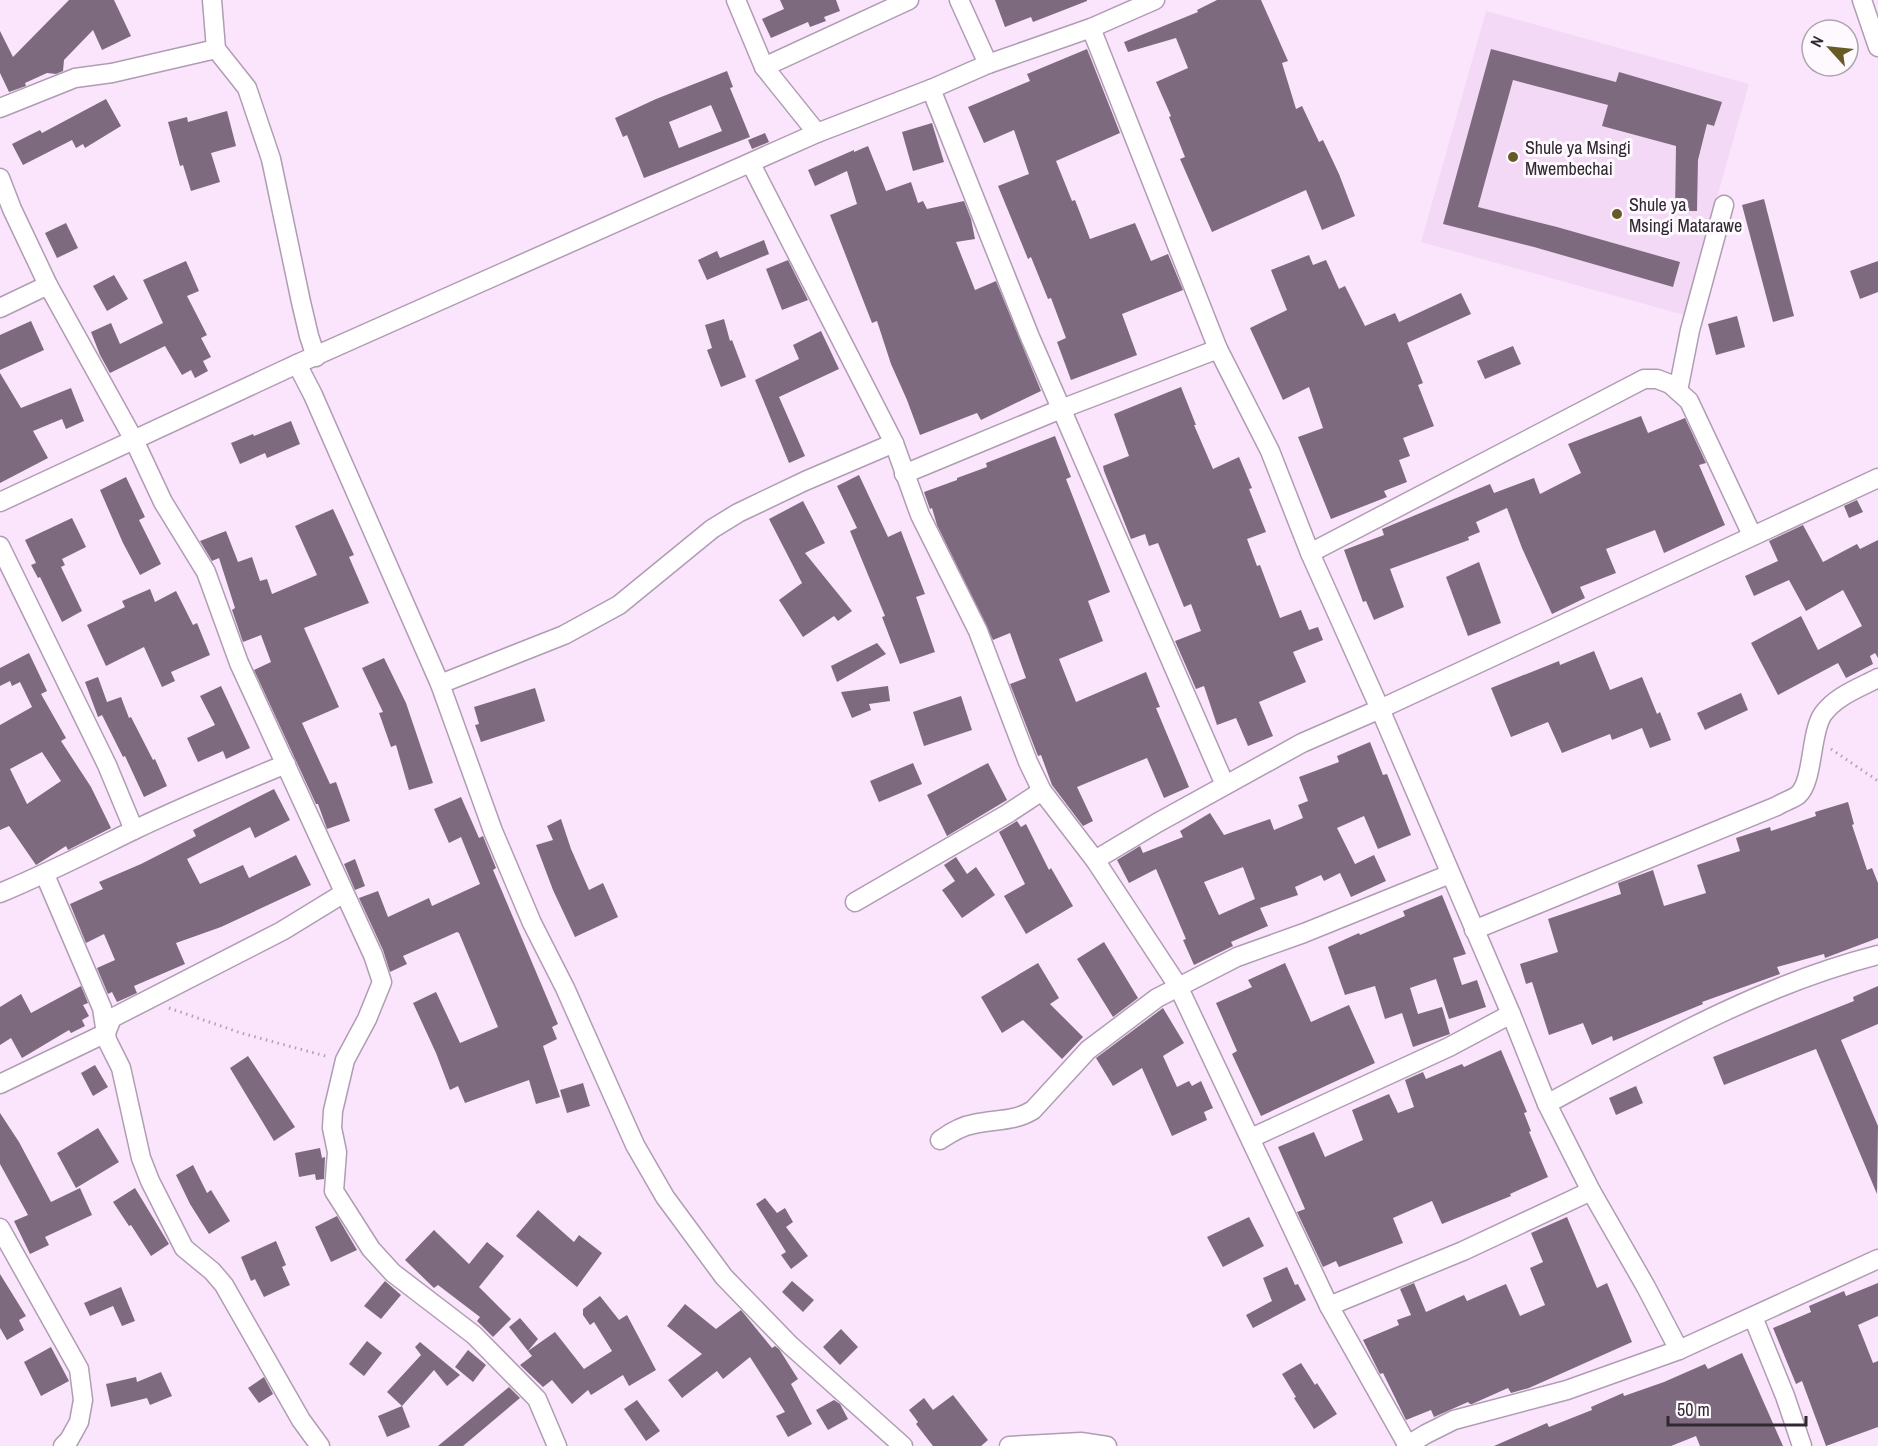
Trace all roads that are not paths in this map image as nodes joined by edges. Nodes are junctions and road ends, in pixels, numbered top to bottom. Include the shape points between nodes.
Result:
1 (212, 0) edge
2 (736, 0) edge
3 (909, 0) edge
4 (959, 0) edge
5 (1155, 0) edge
6 (1862, 0) edge
7 (1091, 28) junction
8 (1878, 47) edge
9 (216, 50) junction
10 (988, 64) junction
11 (764, 67) junction
12 (931, 89) junction
13 (0, 108) edge
14 (818, 133) junction
15 (751, 164) junction
16 (0, 178) edge
17 (1724, 205) dead end
18 (48, 285) junction
19 (0, 308) edge
20 (1218, 349) junction
21 (316, 357) junction
22 (297, 364) junction
23 (1678, 391) junction
24 (1061, 409) junction
25 (134, 440) junction
26 (894, 443) junction
27 (904, 474) junction
28 (1878, 478) edge
29 (0, 502) edge
30 (1752, 535) junction
31 (0, 546) edge
32 (1310, 553) junction
33 (1878, 678) edge
34 (440, 684) junction
35 (1380, 709) junction
36 (286, 764) junction
37 (1225, 784) junction
38 (1042, 791) junction
39 (134, 830) junction
40 (1095, 860) junction
41 (1450, 874) junction
42 (45, 875) junction
43 (0, 892) edge
44 (345, 893) junction
45 (855, 902) dead end
46 (1474, 930) junction
47 (1878, 955) edge
48 (1178, 986) junction
49 (1511, 1014) junction
50 (106, 1033) junction
51 (0, 1083) edge
52 (1547, 1104) junction
53 (1251, 1138) junction
54 (940, 1140) dead end
55 (1591, 1191) junction
56 (0, 1228) edge
57 (1878, 1259) edge
58 (1329, 1306) junction
59 (1753, 1317) junction
60 (1679, 1350) junction
61 (79, 1422) junction
62 (63, 1446) edge
63 (80, 1446) edge
64 (320, 1446) edge
65 (555, 1446) edge
66 (903, 1446) edge
67 (1009, 1446) edge
68 (1107, 1446) edge
69 (1407, 1446) edge
70 (1802, 1446) edge

1 - 9 street
2 - 11 street
3 - 11 street
4 - 10 street
5 - 7 street
6 - 8 street
7 - 10 street
7 - 20 street
9 - 13 street via 75,78
9 - 21 street via 247,88 259,121
10 - 12 street
11 - 14 street
12 - 14 street
12 - 24 street
14 - 15 street
15 - 21 street
15 - 26 street
16 - 18 street
17 - 23 street
18 - 19 street
18 - 25 street
20 - 24 street
20 - 32 street via 1270,451
21 - 22 street
22 - 25 street
22 - 34 street
23 - 30 street via 1689,401
23 - 32 street via 1658,379 1644,379
24 - 27 street
24 - 37 street
25 - 29 street
25 - 36 street via 163,502 206,572 239,663
26 - 27 street
26 - 34 street via 738,513 712,529 619,605 564,635
27 - 38 street via 920,515 978,631
28 - 30 street
30 - 35 street
31 - 39 street via 107,765
32 - 35 street
33 - 46 street via 1827,710 1818,724 1814,752 1798,795
34 - 66 street via 493,831 532,924 635,1145 665,1197 724,1277 790,1345
35 - 37 street via 1302,743
35 - 41 street
36 - 39 street
36 - 44 street
37 - 40 street
38 - 40 street
38 - 45 street
39 - 42 street
40 - 48 street
41 - 46 street
41 - 48 street via 1237,957
42 - 43 street
42 - 50 street via 102,1008
44 - 50 street via 282,931 112,1018
44 - 65 street via 382,982 345,1060 333,1111 337,1152 334,1191 371,1250 393,1273 474,1335 537,1399
46 - 49 street
47 - 52 street via 1779,986
48 - 53 street
48 - 54 street via 1132,1015 1088,1050 1033,1110 1008,1120 974,1124
49 - 52 street
49 - 53 street via 1449,1047
50 - 51 street
50 - 64 street via 121,1068 141,1158 158,1198 184,1248 224,1285
52 - 55 street
53 - 58 street
55 - 58 street via 1463,1251
55 - 60 street
56 - 61 street via 79,1370 83,1400
57 - 59 street
58 - 69 street
59 - 60 street
59 - 70 street
60 - 69 street via 1567,1390 1454,1420
61 - 62 street
61 - 63 street
67 - 68 street via 1081,1442

